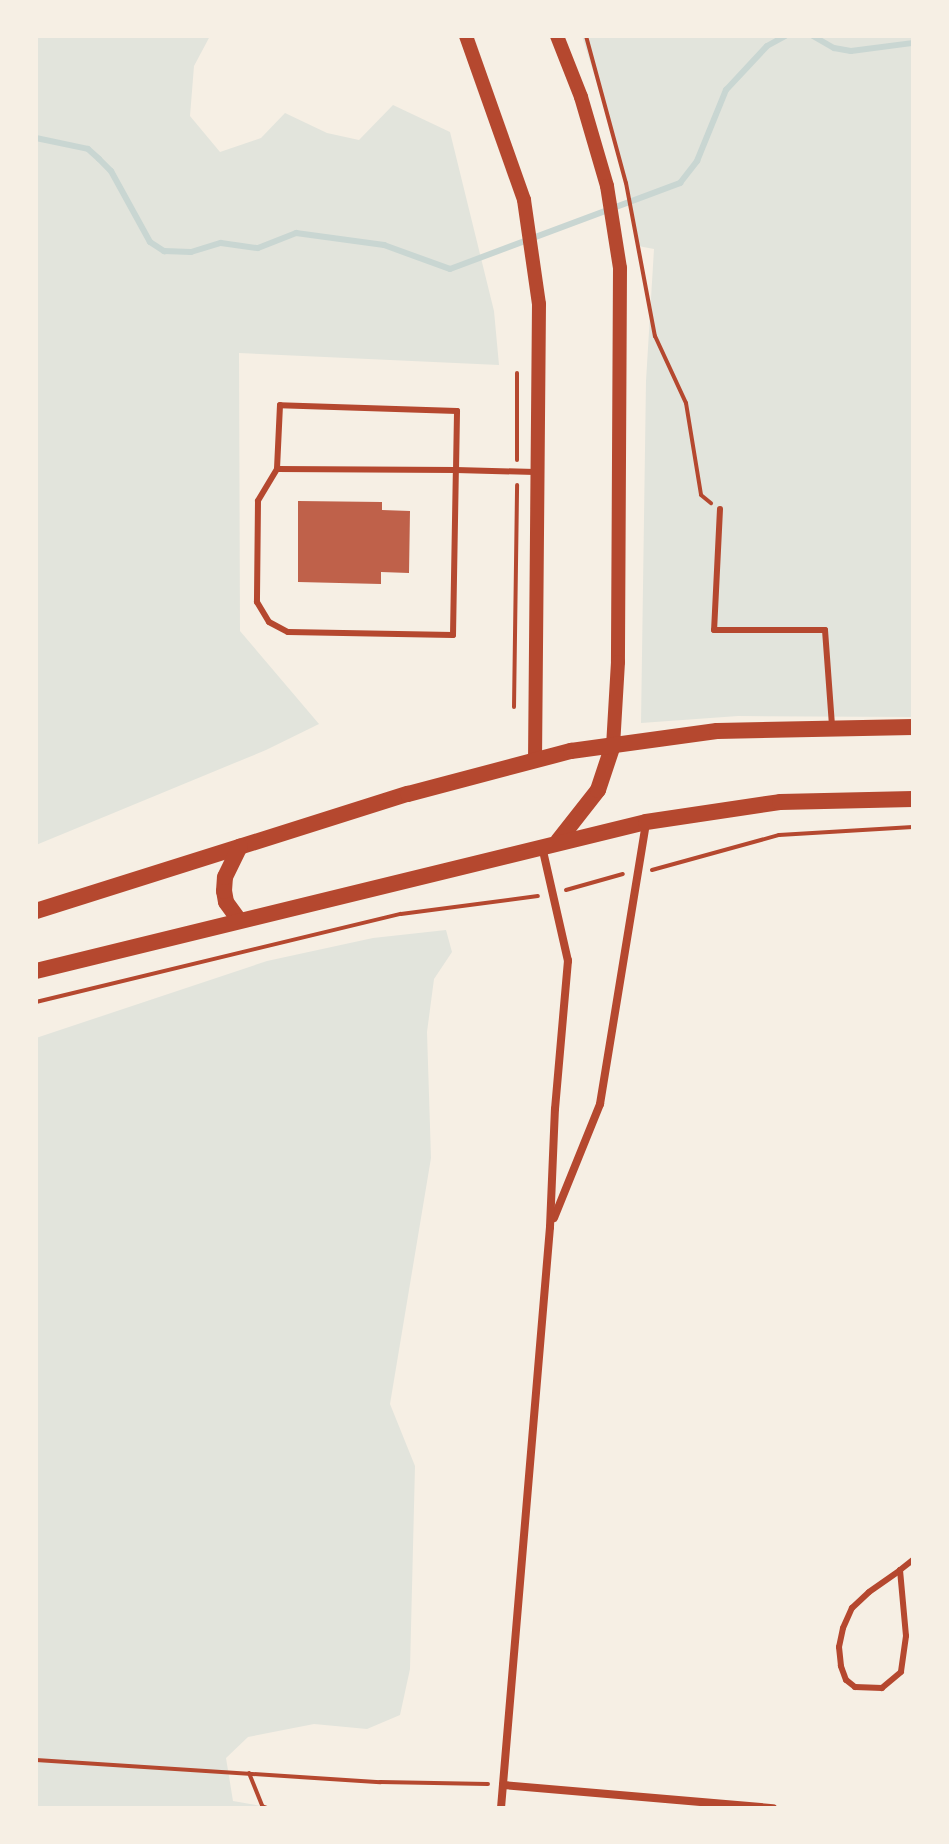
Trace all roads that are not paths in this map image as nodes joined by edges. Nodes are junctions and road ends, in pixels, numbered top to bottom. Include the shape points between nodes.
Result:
1 (466, 36) edge
2 (557, 36) edge
3 (277, 469) junction
4 (456, 470) junction
5 (535, 472) junction
6 (720, 509) road end
7 (832, 726) junction
8 (913, 727) edge
9 (613, 745) junction
10 (535, 759) junction
11 (913, 799) edge
12 (646, 822) junction
13 (549, 844) junction
14 (240, 846) junction
15 (36, 911) edge
16 (239, 920) junction
17 (36, 971) edge
18 (550, 1227) junction
19 (913, 1560) edge
20 (900, 1570) junction
21 (503, 1785) junction
22 (501, 1808) edge
23 (773, 1808) edge

1 - 5 street via 524,200 539,304
2 - 9 street via 607,186 620,268
3 - 4 lane
3 - 4 lane via 280,405 457,411
3 - 4 lane via 258,501 257,602 269,622 288,632 453,635
4 - 5 lane
5 - 10 street
6 - 7 lane via 714,630 825,630
7 - 8 main road
7 - 9 main road via 717,731
9 - 10 main road
9 - 13 main road via 598,790
10 - 14 main road
11 - 12 main road via 780,802
12 - 13 main road
12 - 18 street via 600,1104
13 - 16 main road
13 - 18 street via 568,961
14 - 15 main road
14 - 16 main road via 224,891
16 - 17 main road
18 - 21 street
19 - 20 lane
20 - 20 lane via 852,1608 843,1628 841,1666 855,1687 882,1688 901,1672 906,1636
21 - 22 street
21 - 23 street

